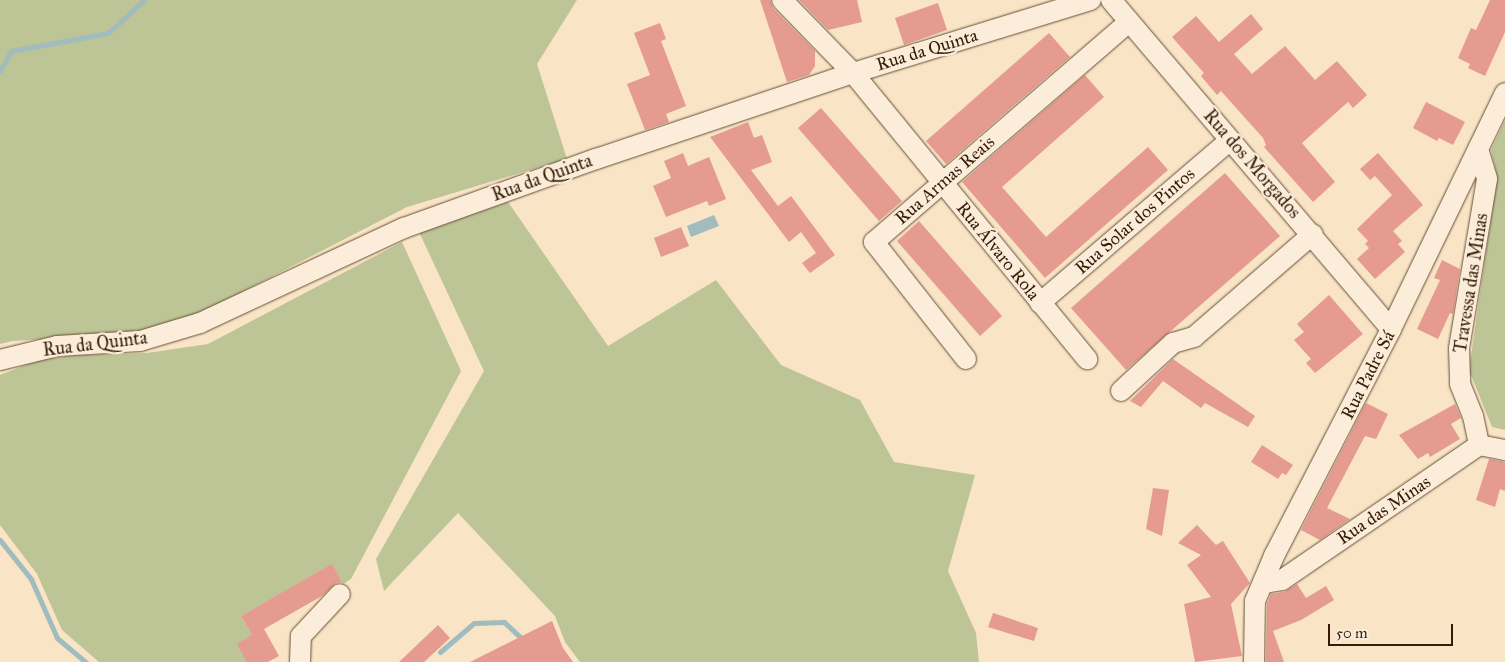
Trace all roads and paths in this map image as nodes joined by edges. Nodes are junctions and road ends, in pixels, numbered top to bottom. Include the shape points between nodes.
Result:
1 (782, 0) edge
2 (1091, 0) edge
3 (1111, 0) edge
4 (1129, 22) junction
5 (853, 73) junction
6 (1505, 93) edge
7 (1230, 140) junction
8 (1478, 149) junction
9 (942, 182) junction
10 (1313, 234) junction
11 (1040, 303) junction
12 (1391, 329) junction
13 (9, 357) edge
14 (966, 359) dead end
15 (1087, 359) dead end
16 (1120, 391) dead end
17 (1479, 445) junction
18 (1505, 450) edge
19 (1263, 583) junction
20 (340, 594) dead end
21 (300, 662) edge
22 (1254, 662) edge

1 - 5 street, Rua Álvaro Rola
2 - 5 street, Rua da Quinta
3 - 4 street, Rua dos Morgados
4 - 7 street, Rua dos Morgados
4 - 9 street, Rua Armas Reais
5 - 9 street, Rua Álvaro Rola
5 - 13 street, Rua da Quinta via 596,159 404,228 200,323 140,341 57,346
6 - 8 street, Rua Padre Sá
7 - 10 street, Rua dos Morgados
7 - 11 street, Rua Solar dos Pintos
8 - 12 street, Rua Padre Sá
8 - 17 street, Travessa das Minas via 1487,179 1458,349 1460,384 1473,416
9 - 11 street, Rua Álvaro Rola
9 - 14 street, Rua Armas Reais via 874,242
10 - 12 street, Rua dos Morgados
10 - 16 street via 1194,337 1173,343
11 - 15 street, Rua Álvaro Rola
12 - 19 street, Rua Padre Sá
17 - 18 street
17 - 19 street, Rua das Minas via 1282,580
19 - 22 street, Rua Padre Sá via 1255,601
20 - 21 street via 301,636

